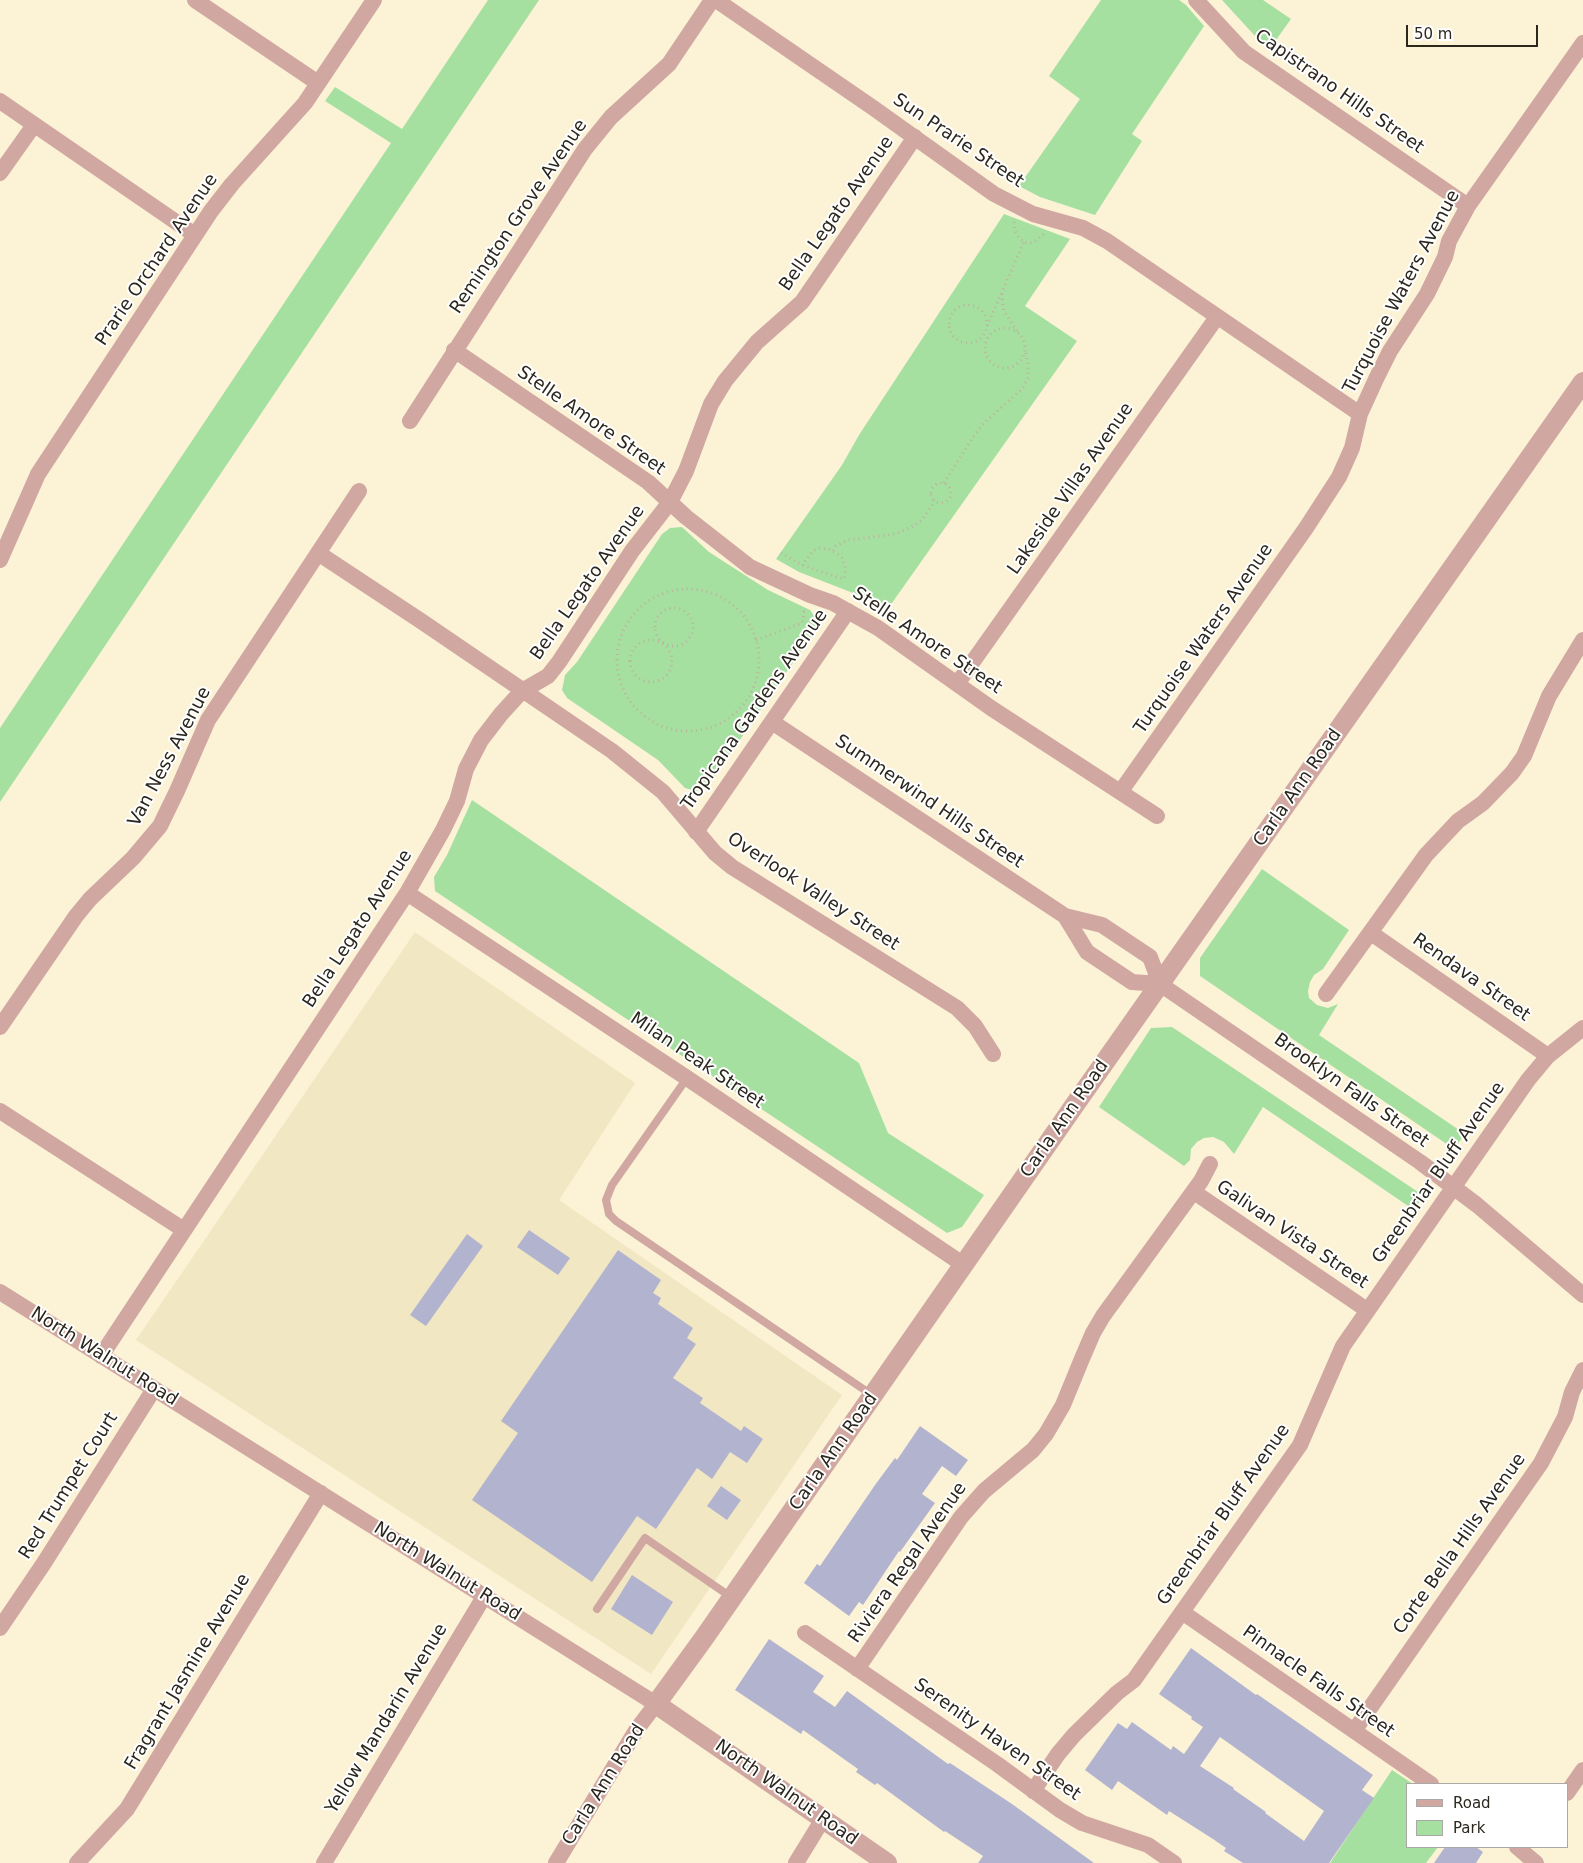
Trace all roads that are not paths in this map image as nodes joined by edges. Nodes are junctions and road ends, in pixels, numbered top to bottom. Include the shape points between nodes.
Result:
1 (195, 0) edge
2 (374, 0) edge
3 (712, 0) edge
4 (716, 0) edge
5 (1196, 0) edge
6 (1583, 43) edge
7 (318, 83) junction
8 (0, 102) edge
9 (34, 124) junction
10 (914, 137) junction
11 (0, 174) edge
12 (1468, 206) junction
13 (195, 235) junction
14 (1217, 317) junction
15 (454, 350) junction
16 (1583, 382) edge
17 (1360, 414) junction
18 (410, 421) dead end
19 (359, 491) dead end
20 (670, 502) junction
21 (318, 553) junction
22 (0, 560) edge
23 (848, 612) junction
24 (1583, 640) edge
25 (957, 684) junction
26 (522, 691) junction
27 (772, 722) junction
28 (1121, 791) junction
29 (1157, 816) dead end
30 (696, 832) junction
31 (407, 893) junction
32 (1065, 916) junction
33 (1371, 933) junction
34 (1160, 984) junction
35 (1326, 994) dead end
36 (0, 1027) edge
37 (1583, 1028) edge
38 (993, 1054) dead end
39 (1548, 1056) junction
40 (688, 1078) junction
41 (0, 1111) edge
42 (1210, 1164) dead end
43 (1453, 1187) junction
44 (1194, 1192) junction
45 (184, 1230) junction
46 (964, 1265) junction
47 (0, 1292) edge
48 (1583, 1295) edge
49 (1367, 1310) junction
50 (101, 1356) junction
51 (1583, 1370) edge
52 (154, 1389) junction
53 (873, 1395) junction
54 (321, 1493) junction
55 (485, 1595) junction
56 (732, 1598) junction
57 (597, 1609) dead end
58 (1182, 1612) junction
59 (0, 1628) edge
60 (805, 1633) dead end
61 (857, 1669) junction
62 (656, 1704) junction
63 (1354, 1731) junction
64 (1583, 1770) edge
65 (1430, 1783) edge
66 (1033, 1791) junction
67 (1568, 1792) edge
68 (824, 1819) junction
69 (77, 1863) edge
70 (324, 1863) edge
71 (556, 1863) edge
72 (796, 1863) edge
73 (887, 1863) edge
74 (1174, 1863) edge

1 - 7 street
2 - 7 street, Prarie Orchard Avenue
3 - 15 street, Remington Grove Avenue via 669,64 611,118 585,149
4 - 10 street, Sun Prarie Street
5 - 12 street, Capistrano Hills Street via 1244,52
6 - 12 street, Turquoise Waters Avenue
7 - 13 street, Prarie Orchard Avenue via 305,103 210,211
8 - 9 street
9 - 11 street
9 - 13 street
10 - 14 street, Sun Prarie Street via 994,194 1033,214 1084,228 1107,241
10 - 20 street, Bella Legato Avenue via 802,302 757,342 725,381
12 - 17 street, Turquoise Waters Avenue via 1427,294 1390,351
13 - 22 street, Prarie Orchard Avenue via 38,474
14 - 17 street, Sun Prarie Street
14 - 25 street, Lakeside Villas Avenue
15 - 18 street, Remington Grove Avenue
15 - 20 street, Stelle Amore Street via 648,482
16 - 34 street, Carla Ann Road
17 - 28 street, Turquoise Waters Avenue via 1352,448 1339,477
19 - 21 street, Van Ness Avenue
20 - 23 street, Stelle Amore Street via 750,567
20 - 26 street, Bella Legato Avenue via 632,551 559,662 548,676
21 - 26 street, Overlook Valley Street
21 - 36 street, Van Ness Avenue via 208,720 160,826 76,916
23 - 25 street, Stelle Amore Street via 878,628
23 - 27 street, Tropicana Gardens Avenue
24 - 33 street via 1549,696 1524,756 1512,773 1483,803 1458,821 1426,855
25 - 28 street, Stelle Amore Street
26 - 30 street, Overlook Valley Street via 641,774 663,792
26 - 31 street, Bella Legato Avenue via 481,740 466,769 444,830
27 - 30 street, Tropicana Gardens Avenue
27 - 32 street, Summerwind Hills Street
28 - 29 street, Stelle Amore Street
30 - 38 street, Overlook Valley Street via 732,866 956,1008 975,1026
31 - 40 street, Milan Peak Street
31 - 45 street, Bella Legato Avenue
32 - 34 street, Summerwind Hills Street via 1087,952 1132,982
32 - 34 street, Summerwind Hills Street via 1102,924 1150,957
33 - 35 street
33 - 39 street, Rendava Street
34 - 43 street, Brooklyn Falls Street
34 - 46 street, Carla Ann Road
37 - 39 street, Greenbriar Bluff Avenue
39 - 43 street, Greenbriar Bluff Avenue
40 - 46 street, Milan Peak Street
40 - 53 lane via 612,1186 606,1200 609,1214
41 - 45 street
42 - 44 street, Riviera Regal Avenue
43 - 48 street, Brooklyn Falls Street
43 - 49 street, Greenbriar Bluff Avenue
44 - 49 street, Galivan Vista Street
44 - 61 street, Riviera Regal Avenue via 1093,1333 1063,1406 1046,1434 1033,1450 984,1491 961,1517
45 - 50 street, Bella Legato Avenue
46 - 53 street, Carla Ann Road
47 - 50 street, North Walnut Road
49 - 58 street, Greenbriar Bluff Avenue via 1342,1346 1300,1445
50 - 52 street, North Walnut Road
51 - 63 street, Corte Bella Hills Avenue via 1541,1463
52 - 54 street, North Walnut Road
52 - 59 street, Red Trumpet Court
53 - 56 street, Carla Ann Road
54 - 55 street, North Walnut Road
54 - 69 street, Fragrant Jasmine Avenue via 127,1809
55 - 62 street, North Walnut Road
55 - 70 street, Yellow Mandarin Avenue
56 - 57 lane via 645,1538
56 - 62 street, Carla Ann Road
58 - 63 street, Pinnacle Falls Street
58 - 66 street, Greenbriar Bluff Avenue via 1134,1680 1074,1735
60 - 61 street, Serenity Haven Street
61 - 66 street, Serenity Haven Street
62 - 68 street, North Walnut Road
62 - 71 street, Carla Ann Road via 637,1729
63 - 65 street, Pinnacle Falls Street
64 - 67 street
66 - 74 street, Serenity Haven Street via 1082,1823 1148,1845
68 - 72 street
68 - 73 street, North Walnut Road

